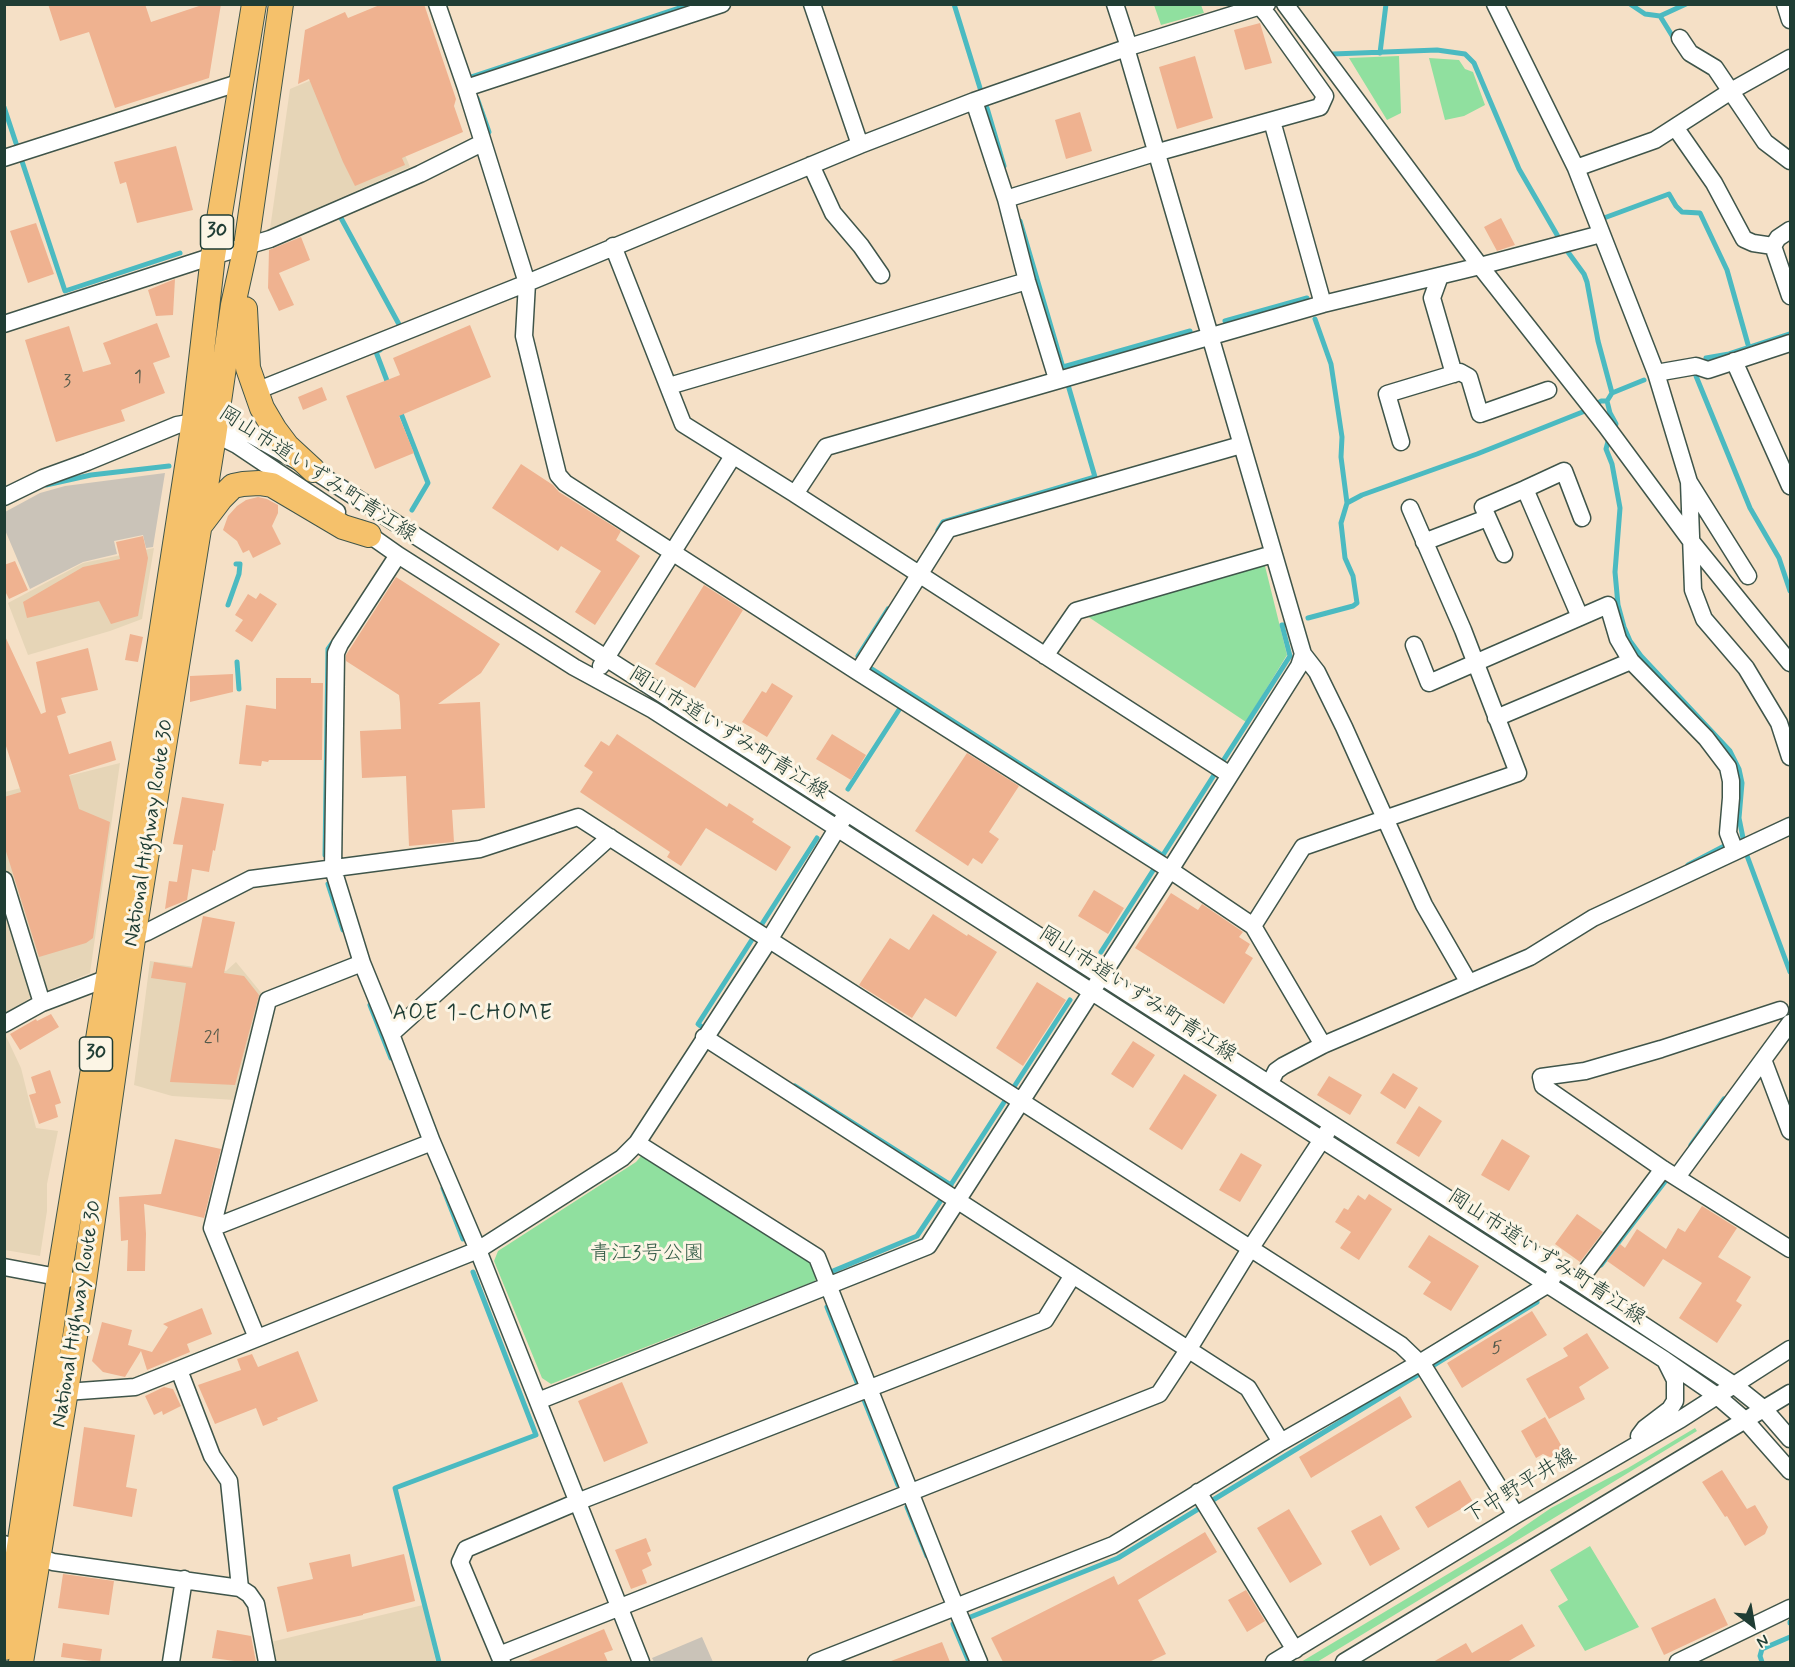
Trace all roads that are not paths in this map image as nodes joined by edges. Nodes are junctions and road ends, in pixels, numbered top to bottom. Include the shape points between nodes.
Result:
1 (254, 4) edge
2 (281, 4) edge
3 (437, 4) edge
4 (722, 4) edge
5 (812, 4) edge
6 (1115, 4) edge
7 (1285, 4) edge
8 (1495, 4) edge
9 (1785, 4) edge
10 (1262, 5) edge
11 (1791, 20) edge
12 (1680, 38) dead end
13 (1128, 47) junction
14 (1791, 58) edge
15 (241, 82) junction
16 (471, 86) junction
17 (1728, 93) junction
18 (974, 101) junction
19 (1272, 121) junction
20 (1675, 127) junction
21 (482, 143) junction
22 (860, 145) junction
23 (1158, 153) junction
24 (15, 154) edge
25 (1791, 161) edge
26 (810, 165) junction
27 (1576, 168) junction
28 (1011, 197) junction
29 (1791, 230) edge
30 (1601, 234) junction
31 (613, 246) junction
32 (1773, 246) junction
33 (245, 255) junction
34 (213, 256) junction
35 (1480, 266) junction
36 (881, 275) dead end
37 (1440, 276) junction
38 (1027, 281) junction
39 (527, 283) junction
40 (1791, 296) edge
41 (1323, 304) junction
42 (4, 324) edge
43 (1210, 337) junction
44 (1791, 343) edge
45 (1734, 361) junction
46 (1656, 373) junction
47 (1454, 374) junction
48 (1063, 378) junction
49 (669, 386) junction
50 (1548, 390) dead end
51 (256, 391) junction
52 (208, 425) junction
53 (1401, 442) dead end
54 (1241, 445) junction
55 (733, 456) junction
56 (314, 470) junction
57 (1689, 482) junction
58 (1791, 486) edge
59 (1525, 489) junction
60 (795, 494) junction
61 (4, 497) edge
62 (1410, 508) dead end
63 (1487, 518) junction
64 (1582, 518) dead end
65 (199, 528) junction
66 (369, 535) junction
67 (1691, 541) junction
68 (1424, 542) junction
69 (672, 553) junction
70 (1273, 554) junction
71 (1504, 554) dead end
72 (398, 555) junction
73 (915, 572) junction
74 (1748, 576) dead end
75 (1580, 617) junction
76 (1414, 645) dead end
77 (1303, 654) junction
78 (1046, 656) junction
79 (606, 658) junction
80 (1631, 661) junction
81 (1475, 663) junction
82 (1791, 663) edge
83 (858, 672) junction
84 (594, 677) junction
85 (1496, 718) junction
86 (1791, 757) edge
87 (1223, 770) junction
88 (847, 813) junction
89 (1386, 818) junction
90 (1791, 826) edge
91 (837, 829) junction
92 (610, 837) junction
93 (1737, 846) junction
94 (1162, 865) junction
95 (333, 869) junction
96 (4, 880) edge
97 (1253, 926) junction
98 (761, 935) junction
99 (123, 941) junction
100 (362, 963) junction
101 (1102, 975) junction
102 (118, 978) junction
103 (1469, 983) junction
104 (1091, 993) junction
105 (42, 1003) junction
106 (1786, 1017) edge
107 (4, 1024) edge
108 (707, 1033) junction
109 (391, 1034) junction
110 (1323, 1044) junction
111 (1764, 1062) junction
112 (1270, 1083) junction
113 (1014, 1097) junction
114 (1332, 1124) junction
115 (1791, 1131) edge
116 (1322, 1140) junction
117 (432, 1142) junction
118 (637, 1143) junction
119 (1670, 1173) junction
120 (949, 1195) junction
121 (212, 1228) junction
122 (1250, 1249) junction
123 (1791, 1249) edge
124 (478, 1250) junction
125 (4, 1267) edge
126 (1559, 1269) junction
127 (1073, 1275) junction
128 (59, 1277) junction
129 (84, 1282) junction
130 (1578, 1282) junction
131 (1547, 1285) junction
132 (829, 1287) junction
133 (256, 1338) junction
134 (1791, 1349) edge
135 (1188, 1350) junction
136 (1665, 1360) junction
137 (1425, 1368) junction
138 (179, 1370) junction
139 (1734, 1385) junction
140 (864, 1390) junction
141 (66, 1392) junction
142 (1791, 1393) edge
143 (1717, 1396) junction
144 (538, 1401) junction
145 (1764, 1409) junction
146 (1745, 1420) junction
147 (1791, 1438) edge
148 (1281, 1442) junction
149 (1627, 1450) junction
150 (1791, 1471) edge
151 (910, 1492) junction
152 (1204, 1501) junction
153 (577, 1502) junction
154 (1516, 1515) junction
155 (21, 1550) edge
156 (184, 1579) junction
157 (240, 1588) junction
158 (619, 1607) junction
159 (1791, 1608) edge
160 (961, 1616) junction
161 (4, 1648) edge
162 (1295, 1650) junction
163 (500, 1659) edge
164 (1683, 1661) edge
165 (21, 1662) edge
166 (171, 1662) edge
167 (267, 1662) edge
168 (641, 1662) edge
169 (816, 1662) edge
170 (979, 1662) edge
171 (1274, 1662) edge
172 (1344, 1662) edge

1 - 15 highway, National Highway Route 30 / 30
2 - 33 highway, National Highway Route 30 / 30
3 - 16 street
4 - 16 street
5 - 22 street
6 - 13 street
7 - 35 street
8 - 27 street
9 - 11 street
10 - 13 street
10 - 19 street via 1325,96 1320,107
12 - 17 street via 1690,53 1715,68
13 - 18 street
13 - 23 street
14 - 17 street
15 - 24 street
15 - 34 highway, National Highway Route 30 / 30
16 - 21 street
17 - 20 street
17 - 25 street via 1765,141
18 - 22 street
18 - 28 street
19 - 23 street
19 - 41 street
20 - 27 street via 1654,140
20 - 32 street via 1714,183 1744,239
21 - 33 street via 270,239
21 - 39 street
22 - 26 street
23 - 28 street
23 - 43 street
26 - 31 street
26 - 36 street via 833,213
27 - 30 street
28 - 38 street
29 - 32 street
30 - 35 street
30 - 46 street
31 - 39 street
31 - 49 street
32 - 40 street
33 - 34 street
33 - 51 highway via 245,341
33 - 52 highway, National Highway Route 30 / 30
34 - 42 street
34 - 52 highway, National Highway Route 30 / 30
35 - 37 street
35 - 67 street
37 - 41 street
37 - 47 street via 1432,298
38 - 48 street
38 - 49 street
39 - 51 street
39 - 69 street via 524,336 558,475
41 - 43 street
43 - 48 street
43 - 54 street
44 - 45 street
45 - 46 street via 1708,370 1696,366
45 - 58 street
46 - 57 street
47 - 50 street via 1460,372 1469,377 1480,414
47 - 53 street via 1387,394
48 - 60 street via 826,447
49 - 55 street via 683,424
51 - 56 highway via 275,430
52 - 56 street, 岡山市道いずみ町青江線 via 237,427
52 - 61 street via 177,425
52 - 65 highway, National Highway Route 30 / 30
52 - 66 street, 岡山市道いずみ町青江線
52 - 99 highway, National Highway Route 30 / 30
54 - 70 street
54 - 73 street via 948,529
55 - 60 street
55 - 69 street
56 - 79 street, 岡山市道いずみ町青江線
57 - 67 street
57 - 74 street
59 - 63 street via 1483,507
59 - 64 street via 1564,471
59 - 75 street
60 - 73 street
62 - 68 street
63 - 68 street
63 - 71 street
65 - 66 highway via 233,486 259,483 272,485 343,527
65 - 99 highway, National Highway Route 30 / 30
66 - 72 street, 岡山市道いずみ町青江線
67 - 82 street
67 - 86 street via 1694,590 1704,619 1746,668 1779,723
68 - 81 street
69 - 79 street
69 - 83 street
70 - 77 street
70 - 78 street via 1076,611
72 - 84 street, 岡山市道いずみ町青江線
72 - 95 street via 336,653
73 - 78 street
73 - 83 street
75 - 80 street via 1608,605 1618,639
75 - 81 street
76 - 81 street via 1429,683
77 - 87 street via 1299,666
77 - 89 street via 1315,668
78 - 87 street
79 - 84 street
79 - 88 street, 岡山市道いずみ町青江線
80 - 85 street
80 - 93 street via 1706,738 1728,767 1728,833
81 - 85 street
83 - 94 street
84 - 91 street, 岡山市道いずみ町青江線 via 653,710
85 - 89 street via 1518,773
87 - 94 street
88 - 91 street
88 - 101 street, 岡山市道いずみ町青江線
89 - 97 street via 1303,847
89 - 103 street via 1425,905
90 - 93 street
91 - 98 street
91 - 104 street, 岡山市道いずみ町青江線
92 - 95 street via 578,817 480,849
92 - 98 street
92 - 109 street
93 - 103 street via 1675,881 1593,918 1530,957
94 - 97 street
94 - 101 street
95 - 99 street via 252,879
95 - 100 street
96 - 105 street
97 - 110 street
98 - 108 street
98 - 113 street
99 - 102 highway, National Highway Route 30 / 30
100 - 109 street
100 - 121 street via 268,1000
101 - 104 street
101 - 112 street, 岡山市道いずみ町青江線
102 - 105 street
102 - 128 highway, National Highway Route 30 / 30
102 - 129 highway, National Highway Route 30 / 30
103 - 110 street
104 - 113 street
104 - 116 street, 岡山市道いずみ町青江線
105 - 107 street
106 - 111 street
106 - 119 street via 1586,1071 1540,1077 1543,1086
108 - 118 street
108 - 120 street
109 - 117 street
110 - 112 street via 1276,1071
111 - 115 street
111 - 119 street
112 - 114 street, 岡山市道いずみ町青江線
113 - 120 street
113 - 122 street
114 - 116 street
114 - 126 street, 岡山市道いずみ町青江線
116 - 122 street
116 - 131 street, 岡山市道いずみ町青江線
117 - 121 street
117 - 124 street
118 - 124 street via 622,1158
118 - 132 street via 817,1257
119 - 123 street
119 - 130 street
120 - 127 street
120 - 132 street via 928,1246
121 - 133 street
122 - 135 street
122 - 137 street via 1401,1345
124 - 133 street
124 - 144 street
125 - 128 street
126 - 130 street, 岡山市道いずみ町青江線
126 - 131 street
127 - 135 street
127 - 140 street via 1045,1320
128 - 129 street
128 - 155 highway, National Highway Route 30 / 30
129 - 141 highway, National Highway Route 30 / 30
130 - 139 street, 岡山市道いずみ町青江線
131 - 136 street, 岡山市道いずみ町青江線
131 - 137 street
132 - 140 street
132 - 144 street
133 - 138 street
134 - 139 street, 下中野平井線
135 - 148 street via 1248,1388
135 - 151 street via 1159,1394
136 - 143 street, 岡山市道いずみ町青江線
136 - 149 street via 1675,1380 1675,1401
137 - 148 street
137 - 154 street
138 - 141 street via 135,1387
138 - 157 street via 212,1456 229,1481
139 - 143 street, 下中野平井線
139 - 145 street, 岡山市道いずみ町青江線
140 - 151 street
140 - 153 street
141 - 155 highway, National Highway Route 30 / 30
142 - 145 street
143 - 146 street, 岡山市道いずみ町青江線
143 - 149 street, 下中野平井線
144 - 153 street
145 - 146 street
145 - 147 street, 岡山市道いずみ町青江線
146 - 150 street, 岡山市道いずみ町青江線
146 - 172 street
148 - 152 street
149 - 154 street, 下中野平井線
151 - 158 street
151 - 160 street
152 - 160 street
152 - 162 street
153 - 158 street
153 - 163 street via 466,1549 460,1562
154 - 162 street, 下中野平井線
155 - 156 street via 53,1562
155 - 161 highway, National Highway Route 30 / 30
155 - 165 highway, National Highway Route 30 / 30
156 - 157 street
156 - 166 street
157 - 167 street via 256,1604
158 - 163 street
158 - 168 street
159 - 164 street
160 - 169 street
160 - 170 street
162 - 171 street, 下中野平井線

